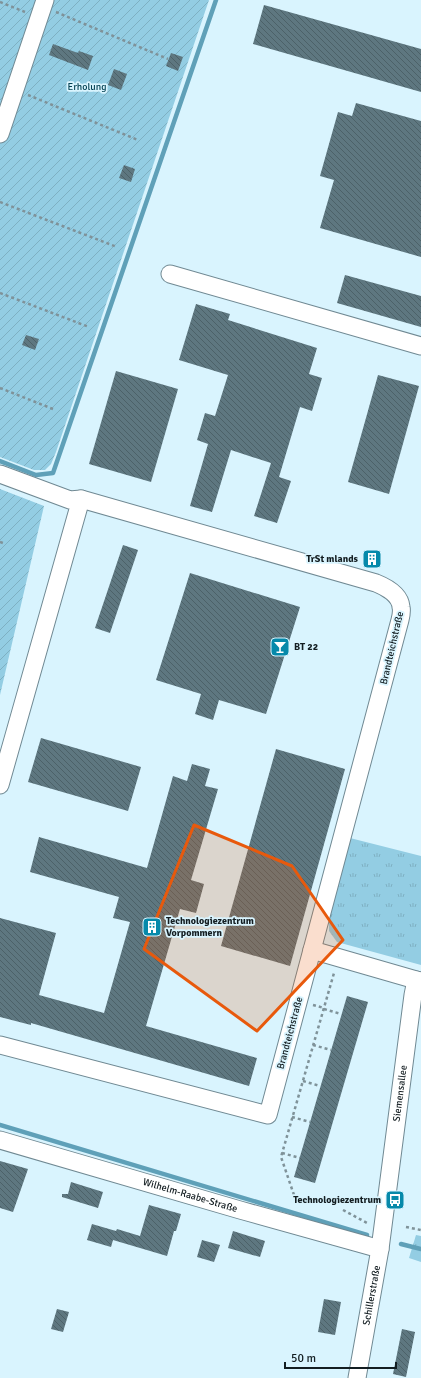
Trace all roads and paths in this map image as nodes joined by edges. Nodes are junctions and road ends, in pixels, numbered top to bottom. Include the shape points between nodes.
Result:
1 (0, 2) edge
2 (42, 8) edge
3 (168, 59) dead end
4 (15, 90) junction
5 (0, 134) edge
6 (138, 140) dead end
7 (0, 202) edge
8 (117, 247) dead end
9 (170, 274) dead end
10 (0, 292) edge
11 (89, 327) dead end
12 (421, 346) edge
13 (0, 388) edge
14 (53, 409) dead end
15 (0, 474) edge
16 (81, 499) junction
17 (0, 784) edge
18 (312, 950) junction
19 (338, 958) junction
20 (419, 980) edge
21 (324, 1009) junction
22 (341, 1014) dead end
23 (0, 1045) edge
24 (313, 1045) junction
25 (331, 1050) dead end
26 (303, 1081) junction
27 (320, 1086) dead end
28 (292, 1117) junction
29 (310, 1122) dead end
30 (0, 1140) edge
31 (282, 1153) junction
32 (300, 1158) dead end
33 (294, 1195) dead end
34 (343, 1210) dead end
35 (384, 1212) joint
36 (372, 1226) dead end
37 (406, 1227) dead end
38 (421, 1230) edge
39 (380, 1249) junction
40 (357, 1378) edge

1 - 2 path
2 - 3 path
2 - 4 street
4 - 5 street
4 - 6 path
7 - 8 path
9 - 12 street
10 - 11 path
13 - 14 path
15 - 16 street, Brandteichstraße via 70,500
16 - 17 street
16 - 18 street, Brandteichstraße via 376,583 396,595 401,606 400,620
18 - 19 street
18 - 23 street, Brandteichstraße via 268,1115
19 - 20 street
19 - 21 path
20 - 35 street, Siemensallee via 404,1057
21 - 22 path
21 - 24 path
24 - 25 path
24 - 26 path
26 - 27 path
26 - 28 path
28 - 29 path
28 - 31 path
30 - 39 street, Wilhelm-Raabe-Straße
31 - 32 path
31 - 33 path via 281,1157
34 - 36 path
35 - 39 street, Schillerstraße
37 - 38 path
39 - 40 street, Schillerstraße

